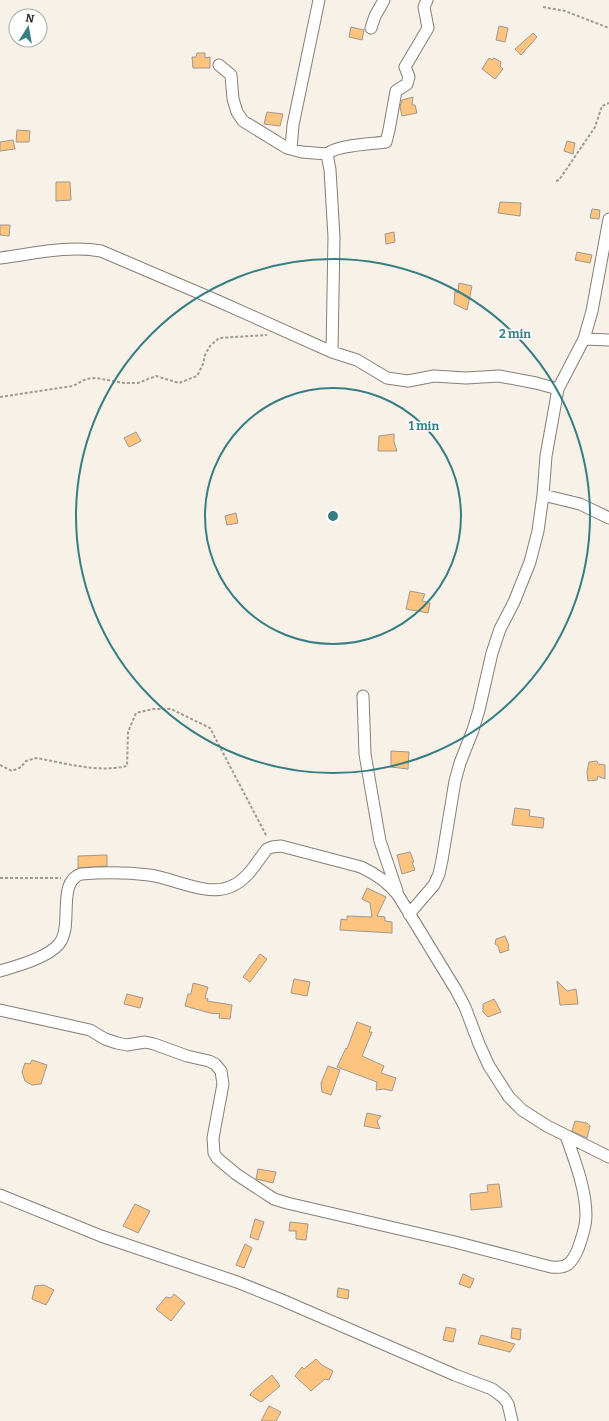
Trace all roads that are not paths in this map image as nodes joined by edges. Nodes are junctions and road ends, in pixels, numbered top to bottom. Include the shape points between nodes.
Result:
1 (319, 0) edge
2 (384, 0) edge
3 (427, 0) edge
4 (371, 28) dead end
5 (219, 65) dead end
6 (291, 150) junction
7 (327, 154) junction
8 (609, 219) edge
9 (0, 258) edge
10 (584, 339) junction
11 (609, 340) edge
12 (332, 352) junction
13 (558, 389) junction
14 (543, 495) junction
15 (609, 518) edge
16 (363, 696) dead end
17 (398, 895) junction
18 (409, 914) junction
19 (0, 971) edge
20 (0, 1010) edge
21 (566, 1136) junction
22 (609, 1157) edge
23 (0, 1195) edge
24 (512, 1421) edge

1 - 6 street via 293,125
2 - 4 street
3 - 7 street via 424,7 428,28 405,67 409,77 407,84 396,92 386,142 356,145
5 - 6 street via 231,75 233,99 243,122
6 - 7 street
7 - 12 street via 334,237
8 - 10 street via 592,311
9 - 12 street via 70,249 91,249 218,301
10 - 11 street
10 - 13 street
12 - 13 street via 357,360 394,380 408,381 434,376 499,376
13 - 14 street via 546,456
14 - 15 street via 580,504
14 - 18 street via 538,532 530,562 500,629 475,724 460,762 439,874 434,885
16 - 17 street via 365,754 372,795 380,840
17 - 18 street
17 - 19 street via 371,871 281,846 267,850 239,882 219,890 161,877 120,872 81,874 72,879 68,890 65,931 58,945 39,957
18 - 21 street via 465,1007 478,1044 500,1085 522,1110
20 - 21 street via 90,1030 117,1043 154,1044 215,1064 221,1071 223,1084 212,1143 214,1153 236,1174 274,1198 551,1267 564,1267 572,1261 585,1227 583,1188
21 - 22 street
23 - 24 street via 101,1236 237,1282 492,1389 508,1404

